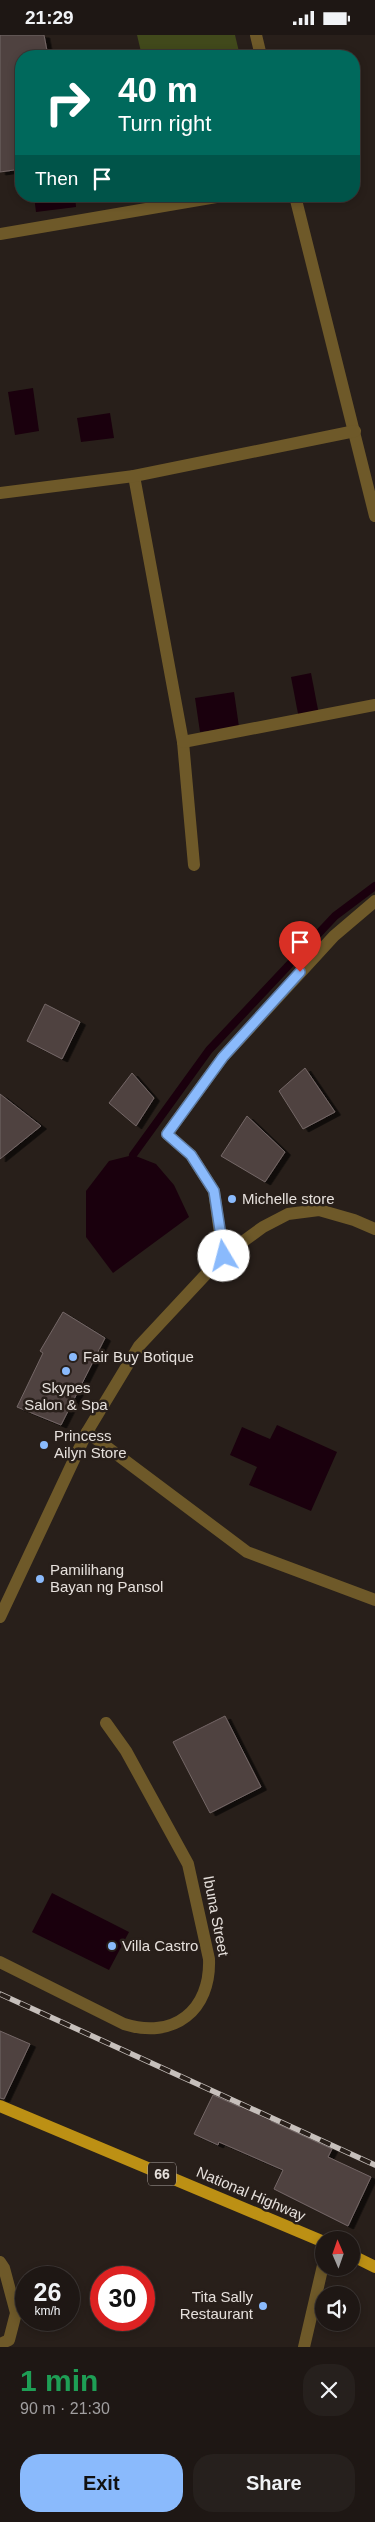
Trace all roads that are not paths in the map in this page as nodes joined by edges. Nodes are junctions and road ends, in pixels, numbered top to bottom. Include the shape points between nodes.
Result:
1 (256, 35) edge
2 (260, 50) edge
3 (187, 202) edge
4 (297, 202) edge
5 (0, 234) edge
6 (355, 431) junction
7 (134, 476) junction
8 (0, 493) edge
9 (375, 516) edge
10 (375, 705) edge
11 (184, 742) junction
12 (194, 865) dead end
13 (375, 901) edge
14 (375, 1229) edge
15 (224, 1256) junction
16 (87, 1432) junction
17 (375, 1600) edge
18 (0, 1617) edge
19 (106, 1723) dead end
20 (0, 1963) edge
21 (0, 2106) edge
22 (315, 2238) edge
23 (360, 2260) edge
24 (0, 2262) edge
25 (375, 2267) edge
26 (321, 2276) edge
27 (0, 2344) edge
28 (304, 2347) edge

1 - 2 street
3 - 5 street
4 - 6 street
6 - 7 street
6 - 9 street
7 - 8 street
7 - 11 street
10 - 11 street
11 - 12 street
13 - 15 street via 334,936 223,1057 167,1134 191,1155 214,1191
14 - 15 street via 319,1210 288,1213
15 - 16 street via 139,1346
16 - 17 street via 247,1552
16 - 18 street
19 - 20 street, Ibuna Street via 126,1751 188,1863 209,1959 206,1989 199,2003 177,2022 151,2029 138,2028
21 - 22 main road, National Highway / 66
23 - 25 main road
24 - 27 street via 16,2313 9,2340
26 - 28 street

